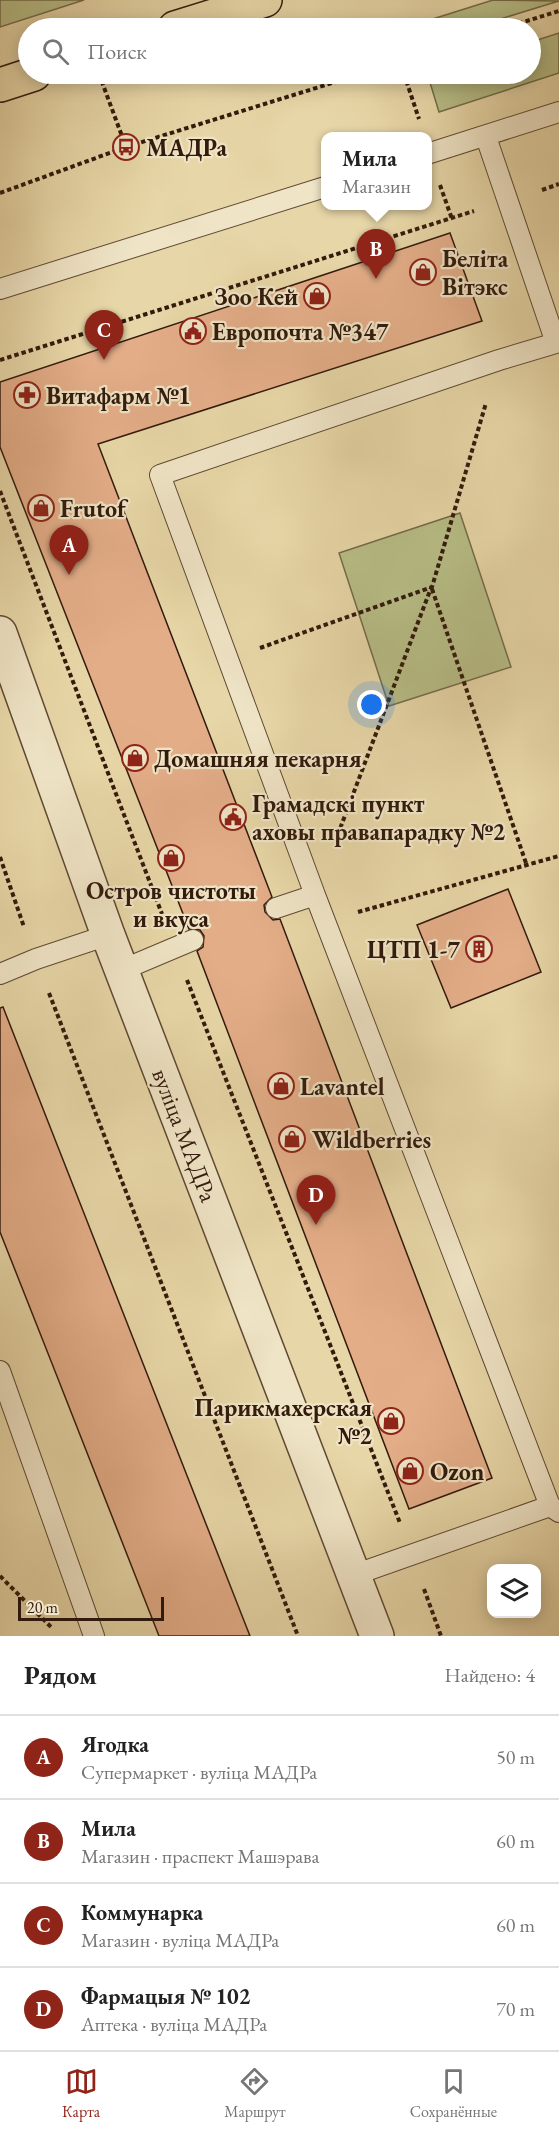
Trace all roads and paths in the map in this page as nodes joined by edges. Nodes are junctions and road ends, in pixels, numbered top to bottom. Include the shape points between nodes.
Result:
1 (265, 0) edge
2 (559, 11) edge
3 (207, 18) edge
4 (536, 18) edge
5 (18, 79) edge
6 (0, 84) edge
7 (103, 84) edge
8 (330, 84) edge
9 (408, 84) edge
10 (559, 112) edge
11 (421, 126) dead end
12 (486, 137) junction
13 (126, 147) junction
14 (432, 153) edge
15 (559, 184) edge
16 (321, 188) edge
17 (0, 193) edge
18 (508, 201) junction
19 (0, 289) edge
20 (557, 342) edge
21 (0, 360) edge
22 (499, 360) junction
23 (0, 491) edge
24 (432, 587) junction
25 (0, 633) edge
26 (228, 659) junction
27 (559, 856) edge
28 (0, 857) edge
29 (527, 866) junction
30 (315, 895) junction
31 (276, 908) dead end
32 (325, 921) junction
33 (108, 935) junction
34 (193, 940) dead end
35 (174, 947) junction
36 (36, 959) junction
37 (122, 970) junction
38 (0, 974) edge
39 (0, 1371) edge
40 (555, 1509) edge
41 (412, 1553) junction
42 (354, 1575) junction
43 (0, 1576) edge
44 (52, 1629) dead end
45 (94, 1636) edge
46 (298, 1636) edge
47 (377, 1636) edge
48 (441, 1636) edge

1 - 3 main road
2 - 4 path
5 - 6 main road
7 - 13 path
8 - 13 path
9 - 11 path
10 - 12 lane
12 - 14 lane
12 - 18 lane
13 - 17 path
15 - 18 path
16 - 19 lane
18 - 20 lane
18 - 21 path
20 - 22 lane
22 - 24 path
22 - 26 lane via 160,475
23 - 35 path
24 - 26 path
24 - 29 path
24 - 30 path
25 - 33 street, вуліца МАДРа
26 - 30 lane
27 - 29 path
28 - 36 path
29 - 32 path
30 - 31 lane
30 - 32 lane
32 - 40 lane
33 - 36 lane
33 - 37 street, вуліца МАДРа
34 - 35 lane
35 - 37 lane
35 - 41 path
36 - 38 lane
36 - 46 path
37 - 42 street, вуліца МАДРа
39 - 45 lane
40 - 41 lane
41 - 42 lane
41 - 48 path
42 - 47 street, вуліца МАДРа
43 - 44 path

